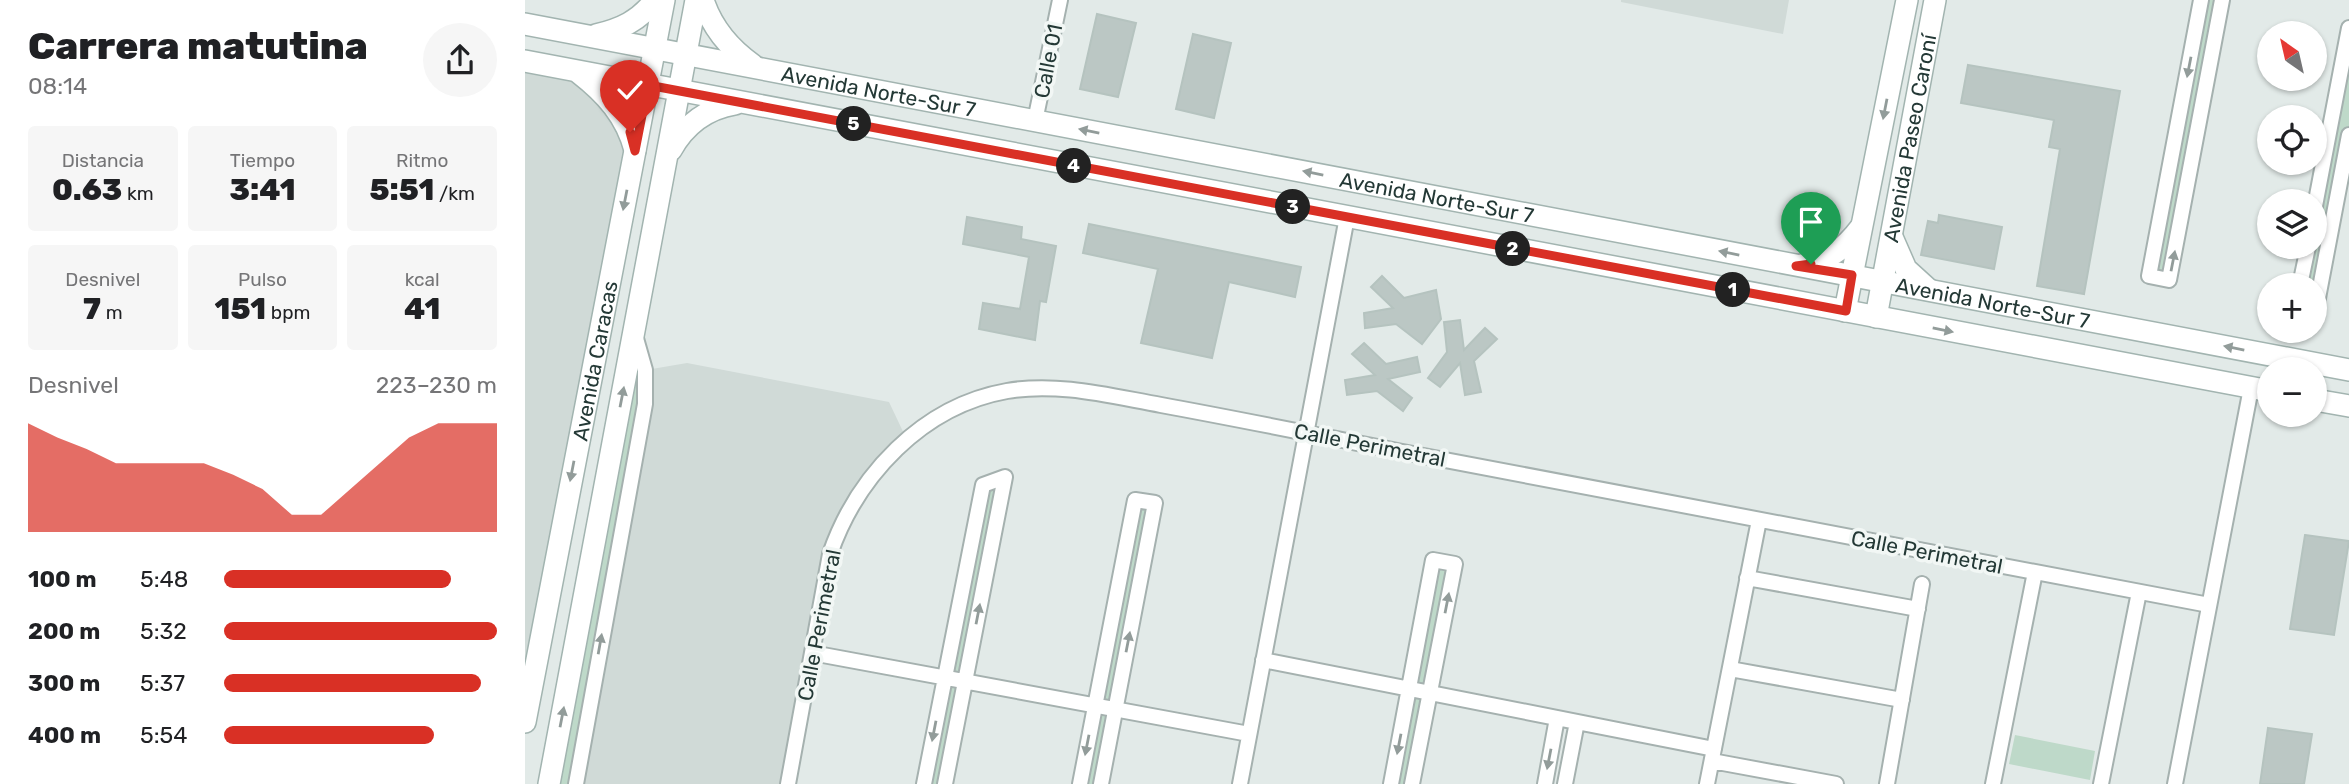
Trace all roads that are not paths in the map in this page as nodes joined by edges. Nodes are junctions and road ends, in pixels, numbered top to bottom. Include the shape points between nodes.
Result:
1 (656, 0) edge
2 (664, 0) edge
3 (696, 0) edge
4 (703, 0) edge
5 (1060, 0) edge
6 (1907, 0) edge
7 (1935, 0) edge
8 (2201, 0) edge
9 (2222, 0) edge
10 (525, 23) edge
11 (2349, 28) edge
12 (590, 36) junction
13 (655, 48) junction
14 (686, 54) junction
15 (525, 61) edge
16 (758, 68) junction
17 (577, 72) junction
18 (648, 85) junction
19 (679, 90) junction
20 (743, 103) junction
21 (1035, 121) junction
22 (2349, 135) edge
23 (635, 151) junction
24 (666, 158) junction
25 (2318, 189) edge
26 (1347, 217) junction
27 (1862, 225) junction
28 (1891, 235) junction
29 (1796, 266) junction
30 (2323, 273) edge
31 (1852, 275) junction
32 (1883, 281) junction
33 (1929, 290) junction
34 (1846, 311) junction
35 (1876, 317) junction
36 (634, 331) junction
37 (2349, 370) edge
38 (2257, 389) edge
39 (2327, 402) edge
40 (2349, 406) edge
41 (2257, 407) edge
42 (1306, 431) junction
43 (1759, 520) junction
44 (2035, 572) junction
45 (1747, 578) junction
46 (1922, 584) dead end
47 (2139, 592) junction
48 (2209, 605) junction
49 (1917, 609) junction
50 (812, 653) junction
51 (1263, 660) junction
52 (1730, 669) junction
53 (945, 678) junction
54 (965, 681) junction
55 (1409, 689) junction
56 (1430, 693) junction
57 (1902, 699) junction
58 (1095, 706) junction
59 (1115, 709) junction
60 (1557, 718) junction
61 (525, 722) edge
62 (1577, 722) junction
63 (1249, 734) junction
64 (1713, 755) junction
65 (549, 784) edge
66 (576, 784) edge
67 (788, 784) edge
68 (924, 784) edge
69 (945, 784) edge
70 (1080, 784) edge
71 (1101, 784) edge
72 (1240, 784) edge
73 (1391, 784) edge
74 (1412, 784) edge
75 (1545, 784) edge
76 (1565, 784) edge
77 (1707, 784) edge
78 (1836, 784) edge
79 (1887, 784) edge
80 (1993, 784) edge
81 (2101, 784) edge
82 (2175, 784) edge

1 - 12 main road via 633,22
2 - 13 main road, Avenida Caracas
3 - 14 main road, Avenida Caracas
4 - 16 main road via 728,44
5 - 21 street, Calle 01
6 -> 27 main road, Avenida Paseo Caroní
7 - 28 main road, Avenida Paseo Caroní
8 -> 9 street via 2149,276 2169,280
10 - 12 main road, Avenida Norte-Sur 7
11 - 25 street
12 - 13 main road, Avenida Norte-Sur 7
13 - 14 main road, Avenida Norte-Sur 7
13 - 18 main road, Avenida Caracas
14 - 16 main road, Avenida Norte-Sur 7
14 - 19 main road, Avenida Caracas
15 - 17 main road, Avenida Norte-Sur 7
16 - 21 main road, Avenida Norte-Sur 7
17 - 18 main road, Avenida Norte-Sur 7
17 - 23 main road via 597,87 621,117
18 - 19 main road, Avenida Norte-Sur 7
18 - 23 main road, Avenida Caracas
19 - 20 main road, Avenida Norte-Sur 7
19 - 24 main road, Avenida Caracas
20 - 24 main road via 707,112 691,123
20 - 26 main road, Avenida Norte-Sur 7
29 -> 21 main road, Avenida Norte-Sur 7
22 - 30 street
23 -> 61 main road, Avenida Caracas
24 - 36 main road, Avenida Caracas
26 - 34 main road, Avenida Norte-Sur 7
26 - 42 street
27 - 29 main road via 1825,260
27 - 31 main road, Avenida Paseo Caroní
28 - 32 main road, Avenida Paseo Caroní
28 - 33 main road via 1906,270
29 - 31 main road, Avenida Norte-Sur 7
31 - 32 main road, Avenida Norte-Sur 7
31 - 34 main road, Avenida Paseo Caroní
32 - 33 main road, Avenida Norte-Sur 7
32 - 35 main road, Avenida Paseo Caroní
37 -> 33 main road, Avenida Norte-Sur 7
34 - 35 main road, Avenida Norte-Sur 7
35 -> 38 main road, Avenida Norte-Sur 7
65 -> 36 main road, Avenida Caracas
66 -> 36 street, Avenida Caracas via 645,404 645,370
39 - 40 main road
41 - 48 street
42 - 43 street, Calle Perimetral
42 - 50 street, Calle Perimetral via 1056,388 1006,391 965,404 896,449 855,500 830,554
42 - 51 street
43 - 44 street, Calle Perimetral
43 - 45 street
44 - 47 street, Calle Perimetral
44 - 80 street
45 - 49 street
45 - 52 street
46 - 49 street
47 - 48 street, Calle Perimetral
47 - 81 street
48 - 82 street
49 - 57 street
50 - 53 street
50 - 67 street, Calle Perimetral
51 - 55 street
51 - 63 street
52 - 57 street
52 - 64 street
53 - 54 street
54 -> 53 street via 1005,477 983,485
53 -> 68 street
54 - 58 street
54 - 69 street
55 - 56 street
56 -> 55 street via 1455,564 1433,560
55 -> 73 street
56 - 60 street
56 - 74 street
57 - 79 street
58 - 59 street
59 -> 58 street via 1154,503 1135,500
58 -> 70 street
59 - 63 street
59 - 71 street
60 - 62 street
60 -> 75 street
62 - 64 street
62 - 76 street
63 - 72 street
64 - 77 street
64 - 78 street

